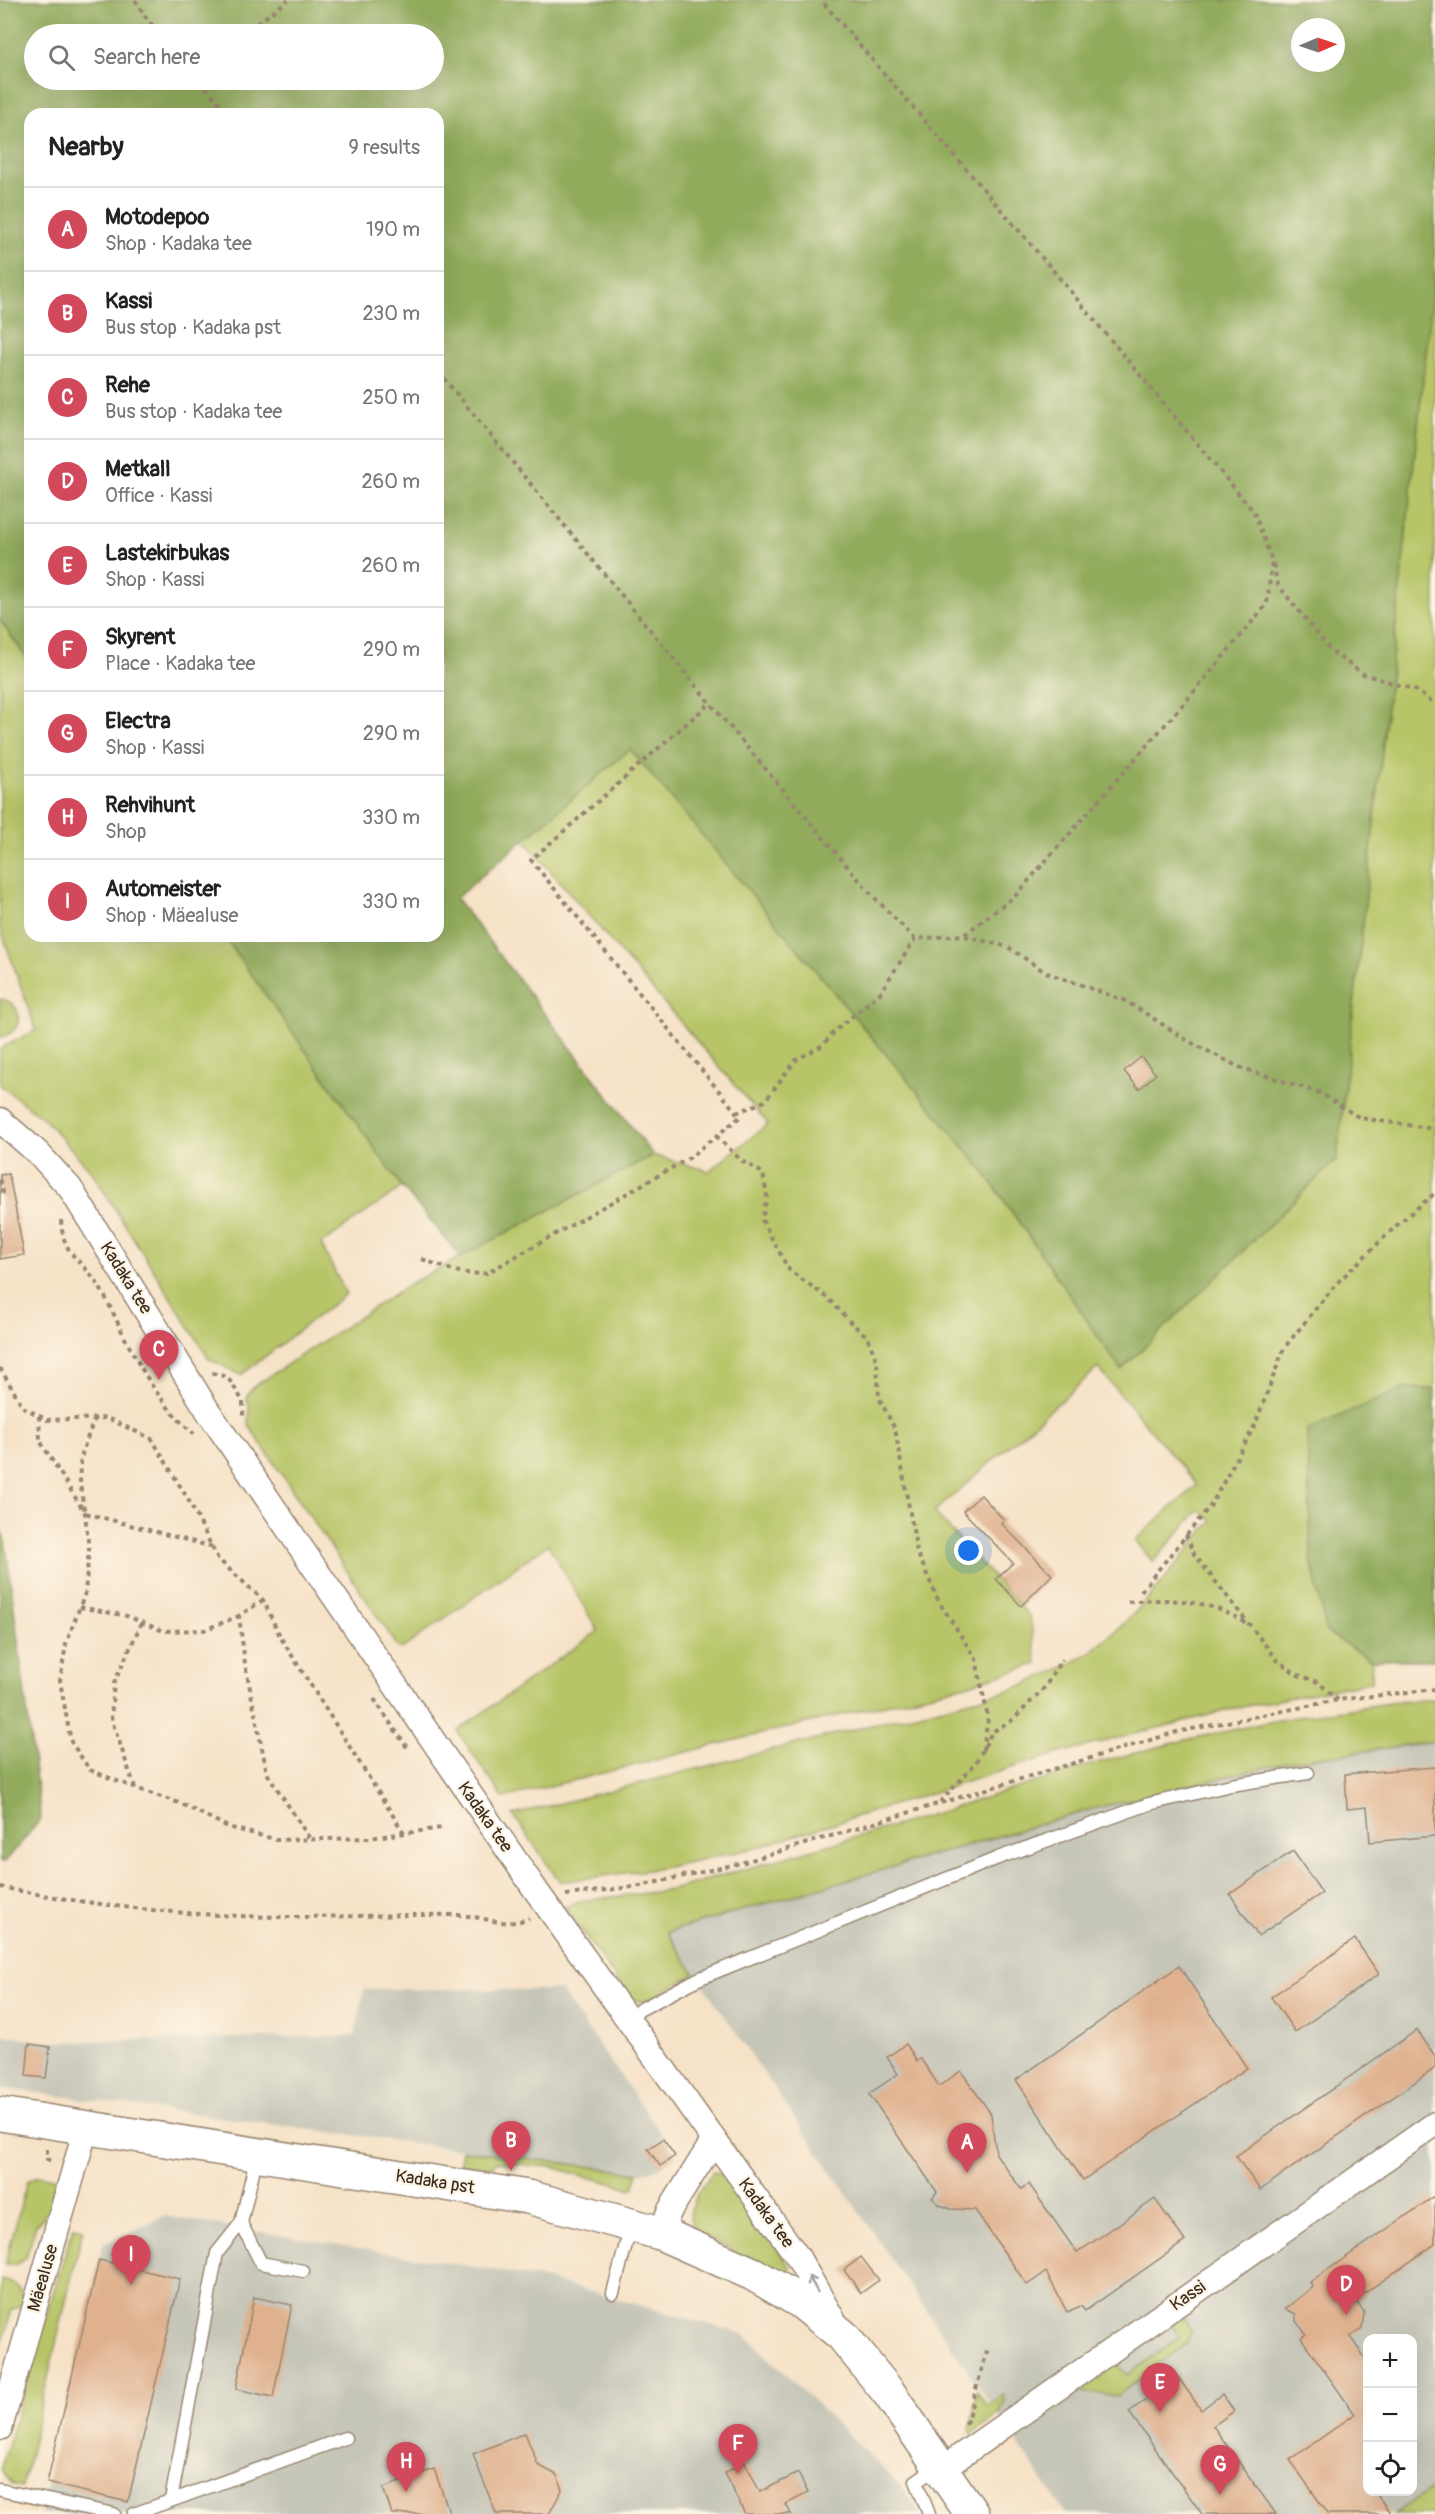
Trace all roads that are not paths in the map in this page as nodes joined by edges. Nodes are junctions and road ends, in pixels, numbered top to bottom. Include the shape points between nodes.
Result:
1 (0, 1120) edge
2 (1308, 1773) dead end
3 (626, 2017) junction
4 (0, 2114) edge
5 (1435, 2124) edge
6 (86, 2128) junction
7 (714, 2140) junction
8 (257, 2154) junction
9 (241, 2223) junction
10 (646, 2228) junction
11 (303, 2271) dead end
12 (613, 2293) dead end
13 (842, 2335) junction
14 (0, 2428) edge
15 (345, 2438) dead end
16 (940, 2467) junction
17 (0, 2490) edge
18 (171, 2500) junction
19 (114, 2514) edge
20 (134, 2514) edge
21 (929, 2514) edge
22 (972, 2514) edge

1 - 3 street, Kadaka tee via 70,1188 222,1431
2 - 3 lane via 1149,1804 998,1858 698,1979
3 - 7 street, Kadaka tee
4 - 6 main road, Kadaka pst
5 - 16 street, Kassi
6 - 8 main road, Kadaka pst
6 - 14 street, Mäealuse
7 - 10 street via 670,2210
13 -> 7 street, Kadaka tee via 798,2256
8 - 9 lane
8 - 10 main road, Kadaka pst via 528,2197
9 - 11 lane via 261,2263
9 - 18 lane via 217,2253
10 - 12 lane
10 - 13 main road, Kadaka pst via 753,2274 801,2302
13 - 16 main road, Kadaka tee via 889,2393
15 - 18 lane
16 - 21 lane via 916,2481
16 - 22 main road, Kadaka tee
17 - 19 lane
18 - 20 lane

